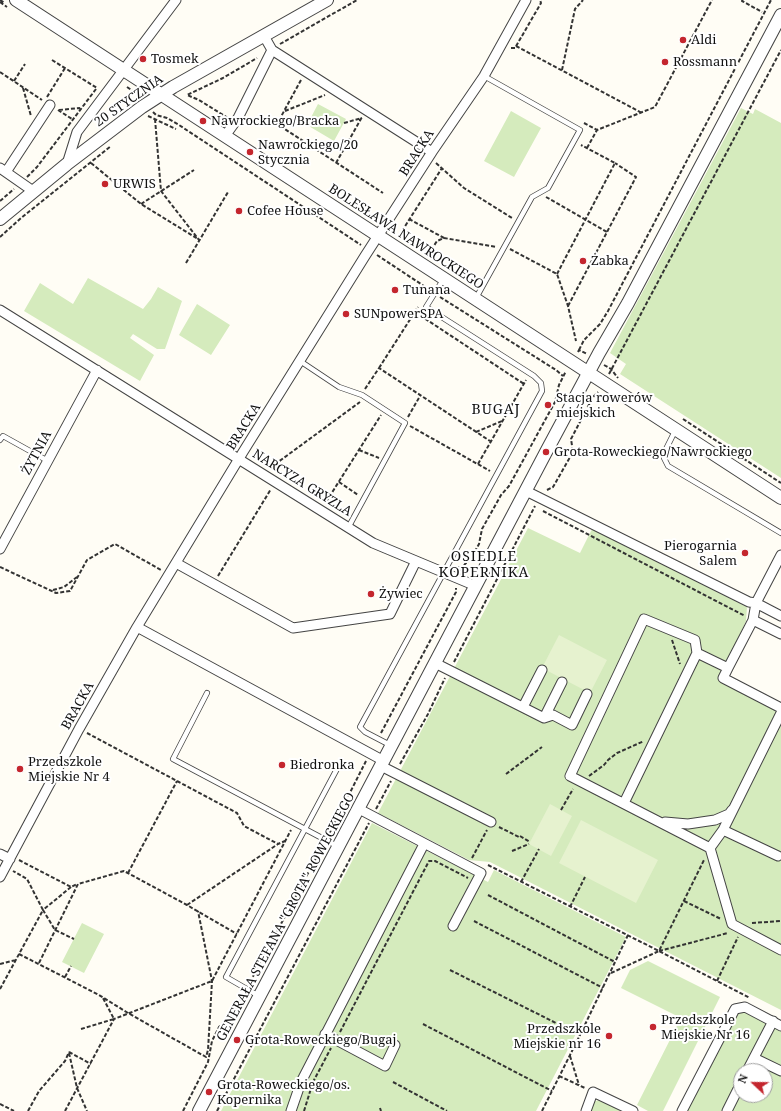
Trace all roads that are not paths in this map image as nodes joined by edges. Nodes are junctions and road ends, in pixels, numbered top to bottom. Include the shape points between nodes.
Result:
1 (16, 0) edge
2 (176, 0) edge
3 (328, 0) edge
4 (526, 0) edge
5 (781, 15) edge
6 (264, 36) junction
7 (272, 50) junction
8 (120, 74) junction
9 (484, 76) junction
10 (161, 94) junction
11 (54, 107) road end
12 (225, 136) junction
13 (432, 152) junction
14 (67, 164) junction
15 (2, 170) edge
16 (34, 191) junction
17 (0, 219) edge
18 (379, 236) junction
19 (444, 278) junction
20 (476, 298) junction
21 (0, 310) edge
22 (300, 361) junction
23 (97, 370) junction
24 (589, 372) junction
25 (676, 429) junction
26 (0, 440) edge
27 (238, 460) junction
28 (48, 461) junction
29 (526, 491) junction
30 (781, 498) edge
31 (348, 528) junction
32 (781, 533) edge
33 (0, 549) edge
34 (781, 555) edge
35 (416, 561) junction
36 (176, 562) junction
37 (444, 572) junction
38 (476, 586) junction
39 (756, 603) junction
40 (781, 616) edge
41 (753, 620) junction
42 (137, 627) junction
43 (781, 634) edge
44 (697, 653) junction
45 (435, 663) junction
46 (728, 668) junction
47 (542, 670) dead end
48 (562, 682) dead end
49 (207, 693) dead end
50 (587, 694) dead end
51 (523, 707) junction
52 (781, 708) edge
53 (781, 713) edge
54 (544, 718) junction
55 (392, 746) junction
56 (382, 764) junction
57 (338, 767) dead end
58 (624, 803) junction
59 (735, 805) junction
60 (359, 809) junction
61 (650, 816) junction
62 (491, 822) road end
63 (306, 829) junction
64 (723, 830) junction
65 (424, 844) junction
66 (339, 847) junction
67 (710, 848) junction
68 (0, 854) edge
69 (778, 856) dead end
70 (14, 860) junction
71 (0, 877) edge
72 (453, 926) dead end
73 (781, 950) edge
74 (260, 996) junction
75 (777, 1023) edge
76 (326, 1034) junction
77 (395, 1046) dead end
78 (754, 1058) junction
79 (751, 1063) edge
80 (781, 1071) edge
81 (733, 1099) edge
82 (199, 1111) edge
83 (291, 1111) edge
84 (586, 1111) edge
85 (633, 1111) edge
86 (682, 1111) edge
87 (727, 1111) edge

1 - 8 street, BOLESŁAWA NAWROCKIEGO
2 - 8 street
3 - 6 street, 20 STYCZNIA
4 - 9 street, BRACKA
5 - 24 street, GENERAŁA STEFANA "GROTA" ROWECKIEGO
6 - 7 street
6 - 10 street, 20 STYCZNIA
7 - 12 street via 245,104
7 - 13 street via 336,91 364,114
8 - 10 street, BOLESŁAWA NAWROCKIEGO
8 - 14 street via 77,132
9 - 13 street, BRACKA
9 - 20 lane via 580,130 548,188 532,197
10 - 12 street, BOLESŁAWA NAWROCKIEGO
10 - 14 street, 20 STYCZNIA via 147,110
11 - 15 street
12 - 18 street, BOLESŁAWA NAWROCKIEGO
13 - 18 street, BRACKA
14 - 16 street, 20 STYCZNIA
15 - 16 street
16 - 17 street, 20 STYCZNIA
18 - 19 street, BOLESŁAWA NAWROCKIEGO
18 - 22 street, BRACKA
19 - 20 street, BOLESŁAWA NAWROCKIEGO
19 - 37 lane via 426,307 530,374 541,383 542,391
20 - 24 street, BOLESŁAWA NAWROCKIEGO
21 - 23 street, NARCYZA GRYZLA
22 - 27 street, BRACKA
22 - 31 lane via 339,387 364,396 405,423
23 - 27 street, NARCYZA GRYZLA
23 - 28 street, ŻYTNIA
24 - 25 street, BOLESŁAWA NAWROCKIEGO
24 - 29 street, GENERAŁA STEFANA "GROTA" ROWECKIEGO
25 - 30 street, BOLESŁAWA NAWROCKIEGO
25 - 32 lane via 665,451 664,458 668,466
26 - 28 lane via 2,436
27 - 31 street, NARCYZA GRYZLA
27 - 36 street, BRACKA
28 - 33 street, ŻYTNIA
29 - 38 street, GENERAŁA STEFANA "GROTA" ROWECKIEGO
29 - 39 street via 749,602
31 - 35 street, NARCYZA GRYZLA via 373,543
34 - 39 street
35 - 36 street via 390,614 293,628
35 - 37 street, NARCYZA GRYZLA
36 - 42 street, BRACKA
37 - 38 street, NARCYZA GRYZLA
37 - 55 lane via 360,727
38 - 45 street, GENERAŁA STEFANA "GROTA" ROWECKIEGO
39 - 40 street
39 - 41 street
41 - 43 street
41 - 46 street
42 - 56 street via 370,754
42 - 70 street, BRACKA via 79,729
44 - 46 street
44 - 58 street
44 - 58 street via 695,640 644,619 570,776
45 - 51 street
45 - 55 street, GENERAŁA STEFANA "GROTA" ROWECKIEGO
46 - 52 street via 723,678
47 - 51 street
48 - 54 street
49 - 63 lane via 173,759
50 - 54 street via 572,725 553,715
51 - 54 street
53 - 59 street
55 - 56 street, GENERAŁA STEFANA "GROTA" ROWECKIEGO
56 - 60 street, GENERAŁA STEFANA "GROTA" ROWECKIEGO
56 - 62 street
57 - 63 lane
58 - 61 street
59 - 61 street via 729,814 715,820 688,824 668,823
59 - 64 street
60 - 65 street
60 - 66 street, GENERAŁA STEFANA "GROTA" ROWECKIEGO
61 - 67 street
63 - 66 lane
63 - 74 lane via 226,977
64 - 67 street
64 - 69 street
65 - 72 street via 469,863 481,873
65 - 76 street
66 - 74 street, GENERAŁA STEFANA "GROTA" ROWECKIEGO
67 - 73 street via 732,924
68 - 70 street
70 - 71 street, BRACKA
74 - 82 street, GENERAŁA STEFANA "GROTA" ROWECKIEGO
75 - 78 street
75 - 86 street via 745,1007 735,1009
76 - 77 street via 385,1066
76 - 83 street via 301,1082
78 - 79 street
78 - 80 street
81 - 87 street
84 - 85 street via 593,1092

